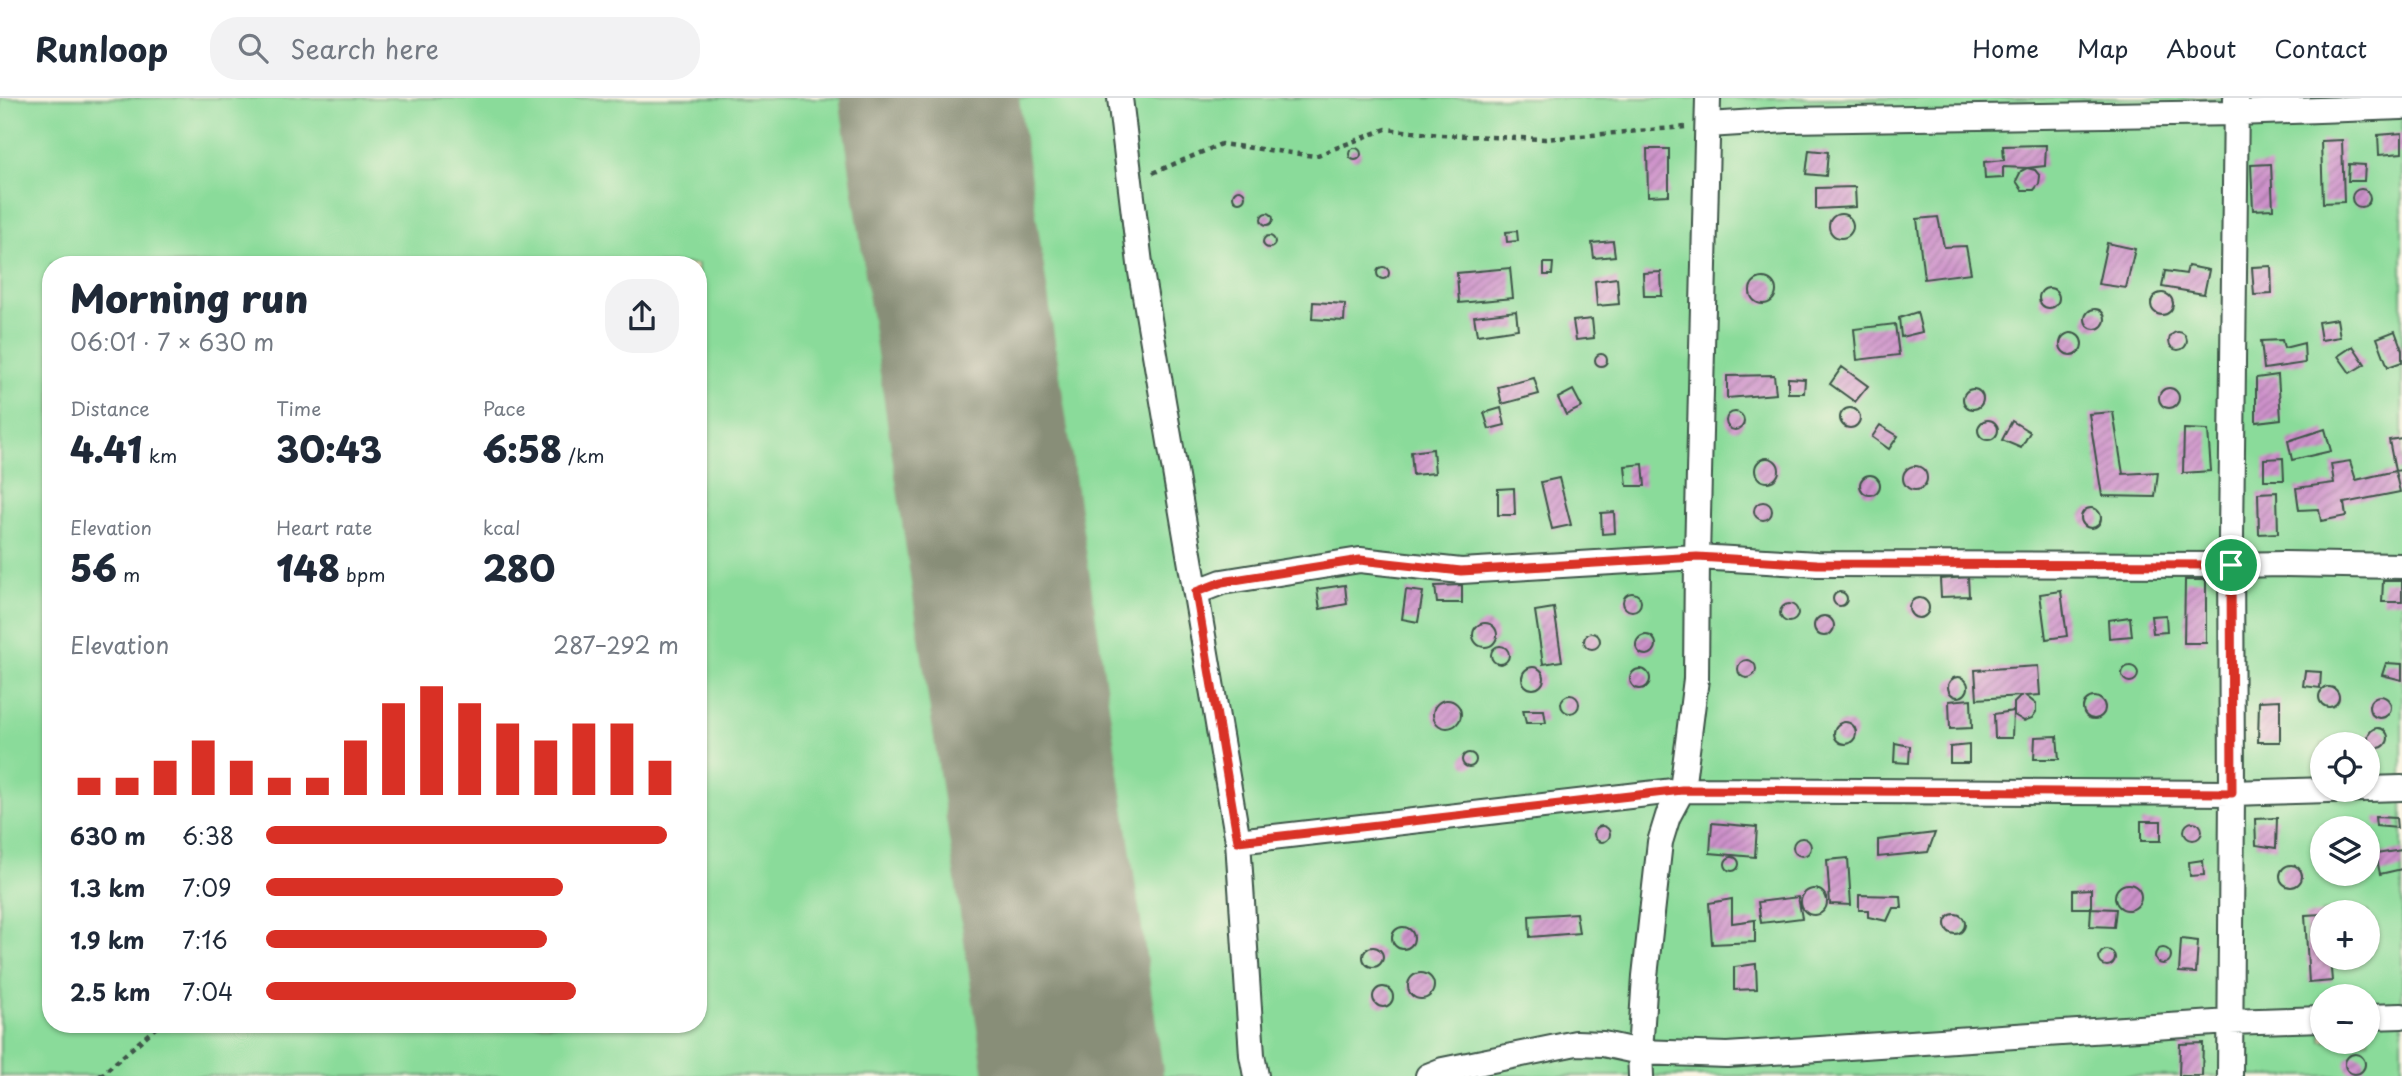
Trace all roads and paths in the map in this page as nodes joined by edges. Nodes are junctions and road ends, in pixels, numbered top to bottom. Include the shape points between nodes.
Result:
1 (1120, 98) edge
2 (1708, 98) edge
3 (2236, 105) edge
4 (2402, 107) edge
5 (1708, 125) junction
6 (1130, 183) junction
7 (1697, 557) junction
8 (2231, 565) junction
9 (2402, 566) edge
10 (1196, 592) junction
11 (2402, 788) edge
12 (2380, 789) edge
13 (1682, 790) junction
14 (2310, 791) edge
15 (2232, 793) junction
16 (1238, 841) junction
17 (2402, 1016) edge
18 (2380, 1017) edge
19 (2310, 1019) edge
20 (2230, 1022) junction
21 (150, 1033) edge
22 (1640, 1064) edge
23 (100, 1076) edge
24 (1256, 1076) edge
25 (1428, 1076) edge
26 (2230, 1076) edge

1 - 6 street
2 - 5 street
3 - 4 street
3 - 5 street
3 - 8 street
5 - 6 path via 1545,139 1386,130 1315,156 1221,144
5 - 7 street
6 - 10 street
7 - 8 street via 1817,564
7 - 10 street via 1461,571 1360,560 1222,582
7 - 13 street via 1696,679
8 - 9 street
8 - 15 street
10 - 16 street
11 - 12 street
13 - 15 street
13 - 16 street
13 - 22 street via 1660,842
14 - 15 street
15 - 20 street
16 - 24 street
17 - 18 street
19 - 20 street
20 - 22 street
20 - 26 street
21 - 23 path
22 - 25 street via 1604,1044 1576,1043

